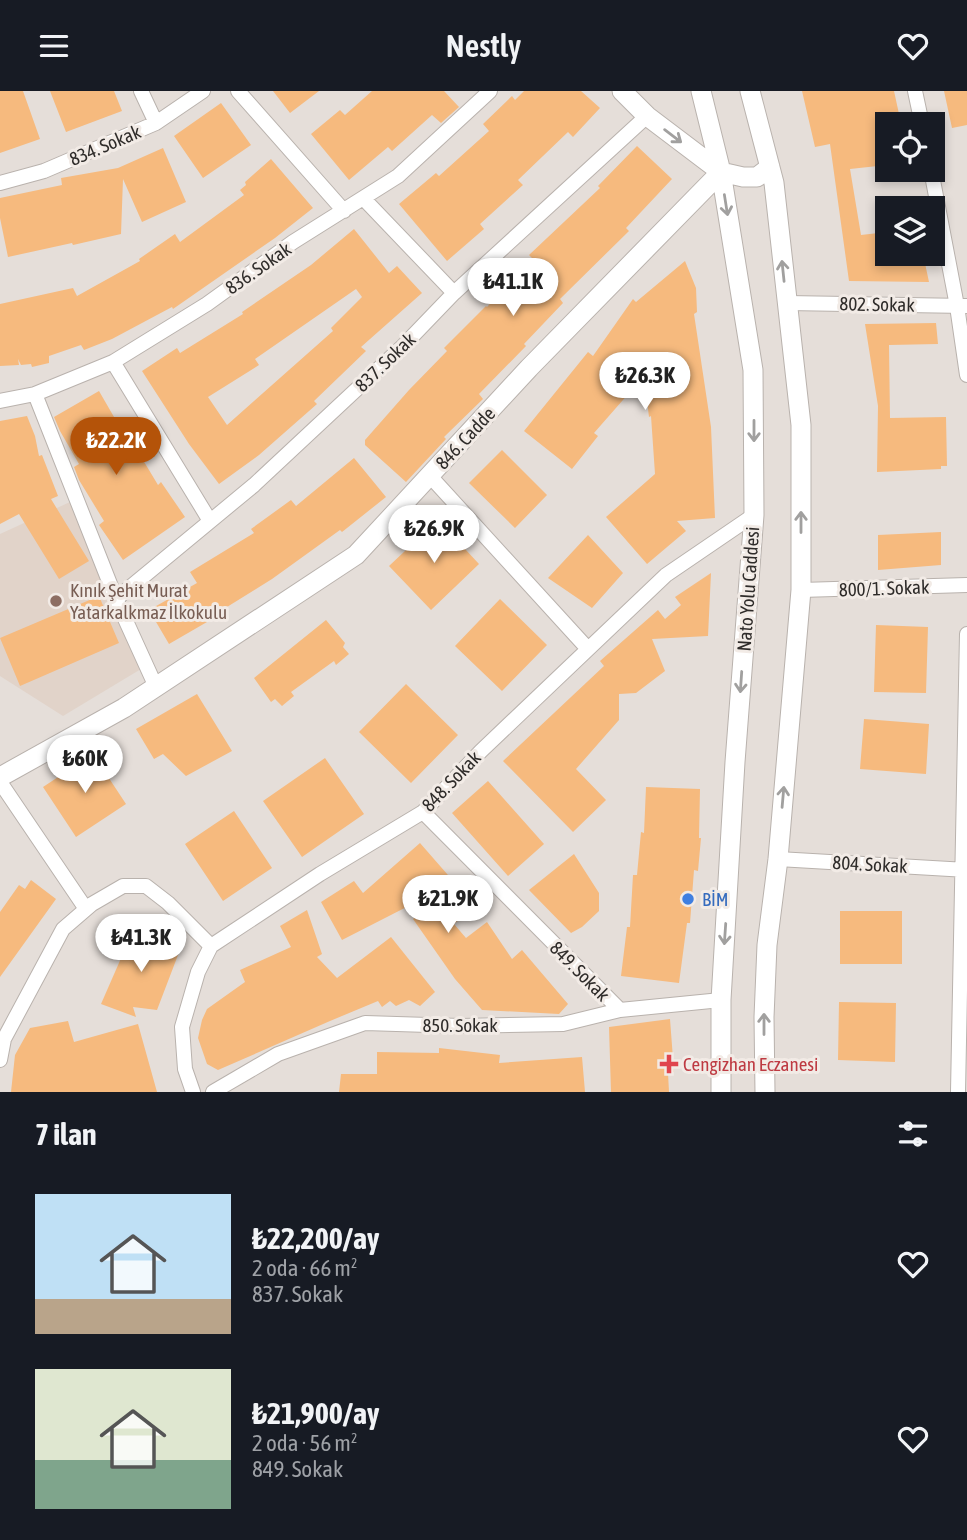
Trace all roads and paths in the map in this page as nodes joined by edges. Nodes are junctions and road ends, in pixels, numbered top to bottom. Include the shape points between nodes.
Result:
1 (141, 91) edge
2 (203, 91) edge
3 (238, 91) edge
4 (490, 91) edge
5 (622, 91) edge
6 (701, 91) edge
7 (750, 91) edge
8 (915, 91) edge
9 (919, 112) edge
10 (647, 116) junction
11 (156, 123) junction
12 (769, 167) junction
13 (721, 172) junction
14 (934, 182) edge
15 (0, 183) edge
16 (363, 198) junction
17 (344, 211) junction
18 (454, 293) junction
19 (787, 303) junction
20 (962, 306) edge
21 (113, 362) junction
22 (967, 375) edge
23 (35, 394) junction
24 (0, 401) edge
25 (429, 476) junction
26 (754, 515) junction
27 (210, 521) junction
28 (967, 585) edge
29 (801, 590) junction
30 (116, 599) junction
31 (967, 634) edge
32 (588, 649) junction
33 (156, 687) junction
34 (0, 780) edge
35 (423, 812) junction
36 (778, 859) junction
37 (964, 870) edge
38 (86, 909) junction
39 (211, 946) junction
40 (720, 1000) junction
41 (620, 1010) junction
42 (963, 1034) edge
43 (0, 1060) edge
44 (193, 1092) edge
45 (213, 1092) edge
46 (721, 1092) edge
47 (765, 1092) edge
48 (958, 1092) edge

1 - 11 street
2 - 11 street, 834. Sokak
3 - 17 street
4 - 16 street, 836. Sokak via 398,176
5 - 10 main road
6 - 13 main road, Nato Yolu Caddesi
7 - 12 main road
8 - 9 street
10 -> 13 main road
10 - 18 street, 837. Sokak
11 - 15 street, 834. Sokak via 44,171
12 - 13 main road via 757,177
19 -> 12 main road
13 - 25 main road, 846. Cadde
13 -> 26 main road, Nato Yolu Caddesi via 753,370
14 - 20 street
16 - 17 street, 836. Sokak
16 - 18 street
17 - 21 street, 836. Sokak
18 - 27 street, 837. Sokak via 334,411
19 - 20 street, 802. Sokak
29 -> 19 main road via 801,425
20 - 22 street
21 - 23 street, 836. Sokak
21 - 27 street
23 - 24 street, 836. Sokak
23 - 30 street
25 - 32 street
25 - 33 main road, 846. Cadde via 356,555
26 - 32 street, 848. Sokak via 666,575
26 -> 40 main road, Nato Yolu Caddesi
27 - 30 street, 837. Sokak
28 - 29 street, 800/1. Sokak
36 -> 29 main road
30 - 33 street
31 - 37 street
32 - 35 street, 848. Sokak
33 - 34 main road, 846. Cadde
34 - 38 street
35 - 39 street, 848. Sokak
35 - 41 street, 849. Sokak
36 - 37 street, 804. Sokak
47 -> 36 main road via 767,945
37 - 42 street
38 - 39 street via 123,886 146,886
38 - 43 street via 63,929 4,1039
39 - 44 street via 182,1027 185,1069
40 - 41 street, 850. Sokak
40 - 46 main road, Nato Yolu Caddesi
41 - 45 street, 850. Sokak via 563,1024 365,1023 278,1055
42 - 48 street

